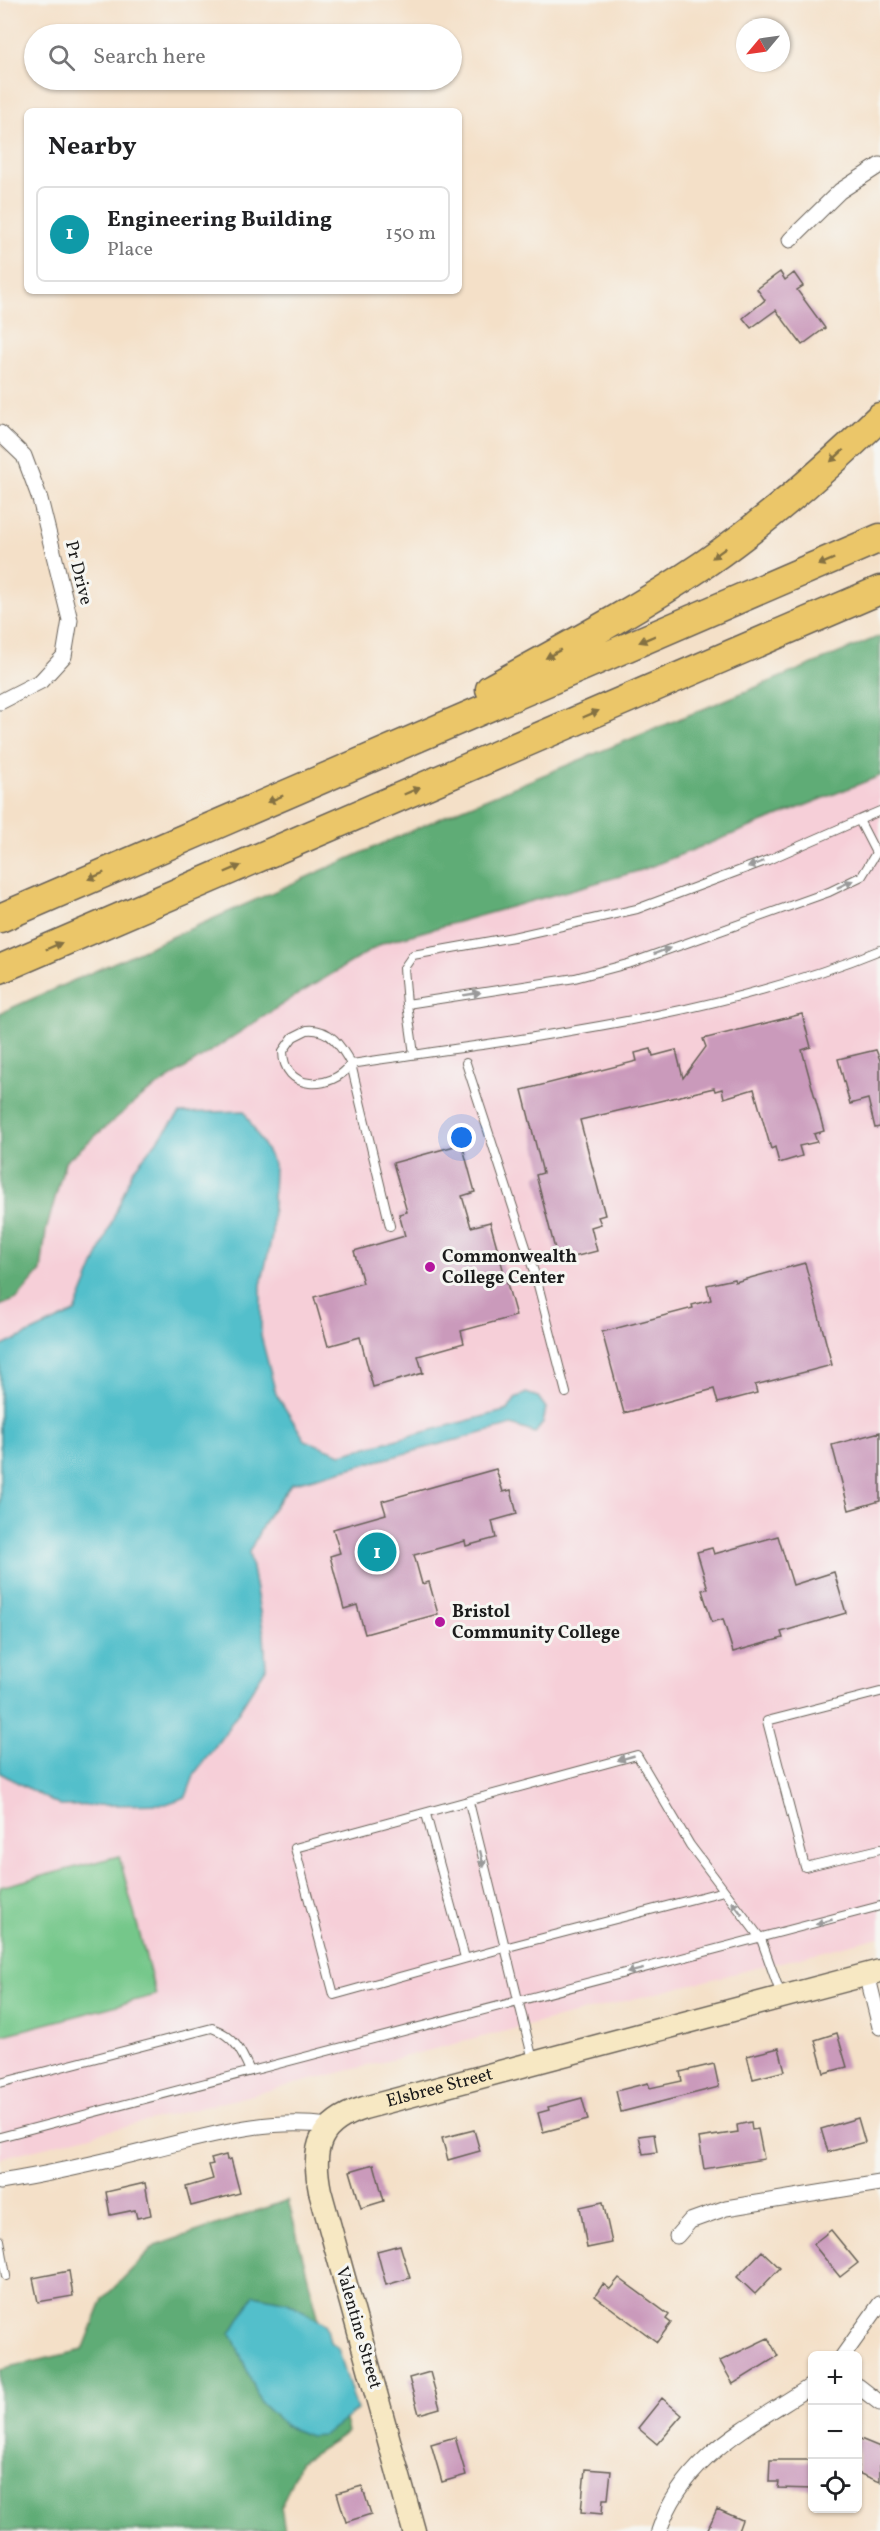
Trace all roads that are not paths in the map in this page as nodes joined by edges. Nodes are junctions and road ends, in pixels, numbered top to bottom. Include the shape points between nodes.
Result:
1 (880, 165) edge
2 (790, 240) dead end
3 (880, 417) edge
4 (0, 433) edge
5 (880, 538) edge
6 (880, 590) edge
7 (0, 702) edge
8 (306, 786) junction
9 (880, 811) edge
10 (859, 820) junction
11 (0, 918) edge
12 (880, 950) edge
13 (0, 969) edge
14 (411, 1003) junction
15 (414, 1054) junction
16 (466, 1063) dead end
17 (351, 1064) junction
18 (390, 1226) dead end
19 (567, 1393) dead end
20 (880, 1692) edge
21 (469, 1802) junction
22 (426, 1814) junction
23 (880, 1849) edge
24 (724, 1891) junction
25 (880, 1906) edge
26 (761, 1939) junction
27 (504, 1947) junction
28 (465, 1958) junction
29 (874, 1972) edge
30 (781, 1997) junction
31 (517, 2001) junction
32 (880, 2027) edge
33 (534, 2063) junction
34 (250, 2071) junction
35 (0, 2083) edge
36 (329, 2126) junction
37 (0, 2137) edge
38 (0, 2182) edge
39 (880, 2183) edge
40 (677, 2236) dead end
41 (0, 2240) edge
42 (6, 2276) dead end
43 (880, 2304) edge
44 (846, 2351) edge
45 (808, 2388) edge
46 (862, 2388) edge
47 (880, 2403) edge
48 (414, 2531) edge
49 (659, 2531) edge

1 - 2 street via 840,191
3 -> 8 highway via 792,495 676,582 489,690
4 - 7 street, Pr Drive via 24,456 40,499 70,620 64,656 41,681
5 -> 8 highway
13 -> 6 highway
8 -> 11 highway
9 - 10 lane
10 -> 14 lane via 768,860 637,909 414,955 404,968
14 -> 10 lane via 575,978 631,963 828,891 862,876 876,853
12 - 15 lane via 752,992 686,1008
14 - 15 lane
15 - 17 lane
16 - 19 lane via 537,1281
17 - 17 lane via 327,1081 306,1084 289,1074 283,1051 286,1043 300,1032 321,1031 341,1047
17 - 18 lane
20 - 23 lane via 767,1721 805,1867
21 - 22 lane
24 -> 21 lane via 690,1845 638,1755
21 -> 27 lane
22 - 28 lane
22 - 28 lane via 295,1848 334,1995
26 -> 24 lane
24 - 27 lane
25 -> 26 lane
26 - 30 lane
26 -> 31 lane
27 - 28 lane
27 - 31 lane
29 - 30 street, Elsbree Street
29 - 32 street
30 - 33 street, Elsbree Street
31 - 33 lane
31 - 34 lane
33 - 36 street, Elsbree Street via 353,2112
34 - 35 lane via 241,2049 227,2034 212,2028
34 - 37 lane
36 - 38 street via 290,2122 242,2127 98,2163
36 - 48 street, Valentine Street via 317,2152 320,2191
39 - 40 street via 726,2208 690,2221
41 - 42 lane
43 - 44 street
45 - 49 street via 748,2424 704,2461 673,2498
46 - 47 street

